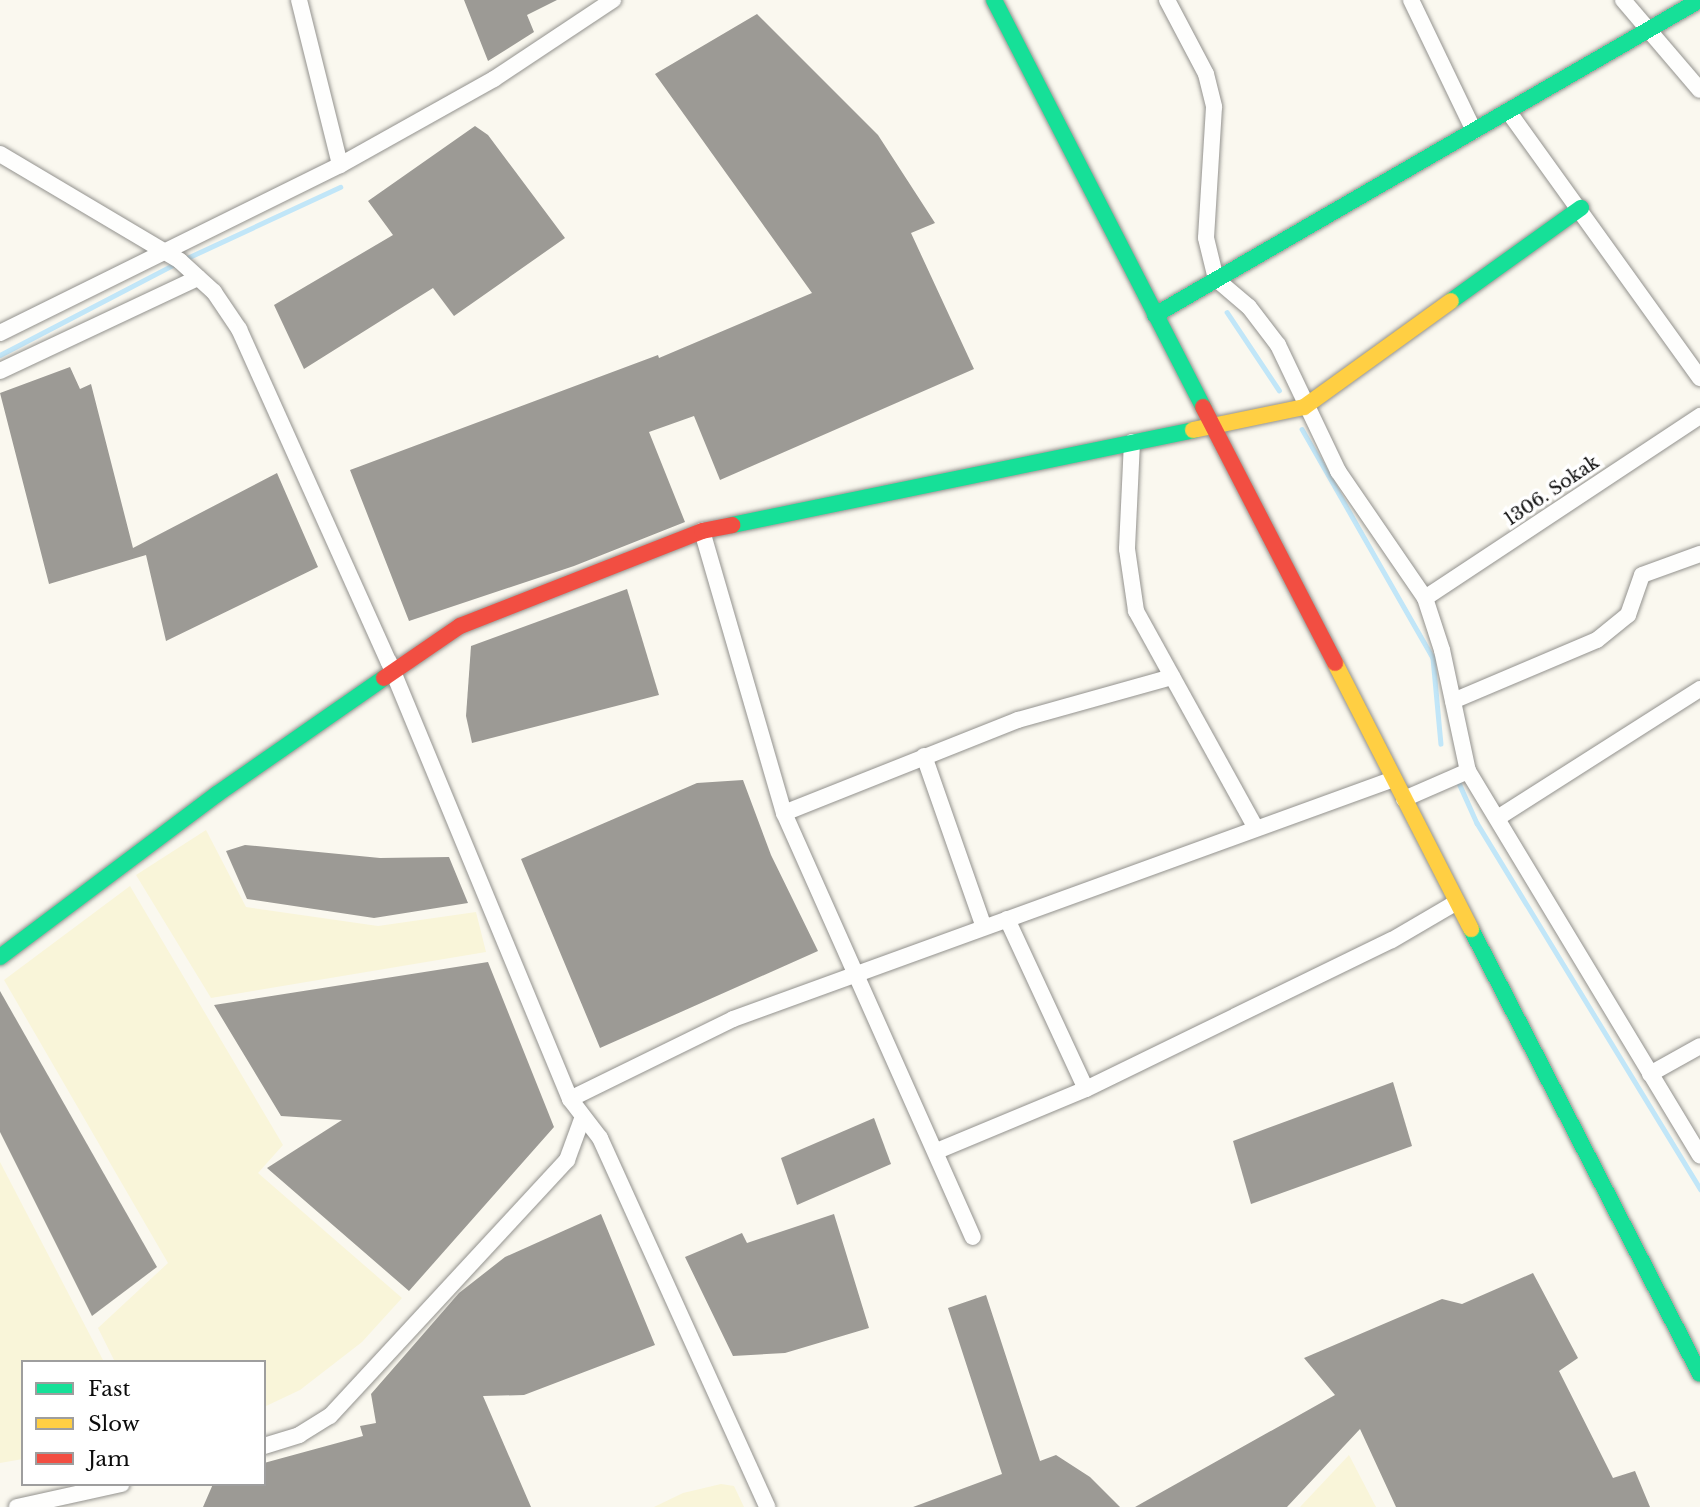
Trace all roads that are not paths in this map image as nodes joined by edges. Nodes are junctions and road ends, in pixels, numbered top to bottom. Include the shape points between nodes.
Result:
1 (299, 0) edge
2 (613, 0) edge
3 (994, 0) edge
4 (1167, 0) edge
5 (1411, 0) edge
6 (1623, 0) edge
7 (1700, 0) edge
8 (1649, 29) junction
9 (1700, 90) edge
10 (1508, 111) junction
11 (1474, 131) junction
12 (0, 154) edge
13 (340, 165) junction
14 (1581, 208) junction
15 (163, 250) junction
16 (198, 278) junction
17 (1216, 279) junction
18 (1155, 314) junction
19 (0, 333) edge
20 (0, 371) edge
21 (1700, 378) edge
22 (1304, 407) junction
23 (1700, 416) edge
24 (1213, 427) junction
25 (1132, 442) junction
26 (702, 531) junction
27 (1700, 554) edge
28 (1425, 598) junction
29 (392, 670) junction
30 (1172, 677) junction
31 (1700, 690) edge
32 (1454, 701) junction
33 (924, 756) junction
34 (1468, 771) junction
35 (1394, 779) junction
36 (1404, 799) junction
37 (784, 813) junction
38 (1499, 817) junction
39 (1256, 828) junction
40 (1457, 902) junction
41 (1007, 919) junction
42 (984, 927) junction
43 (0, 957) edge
44 (854, 974) junction
45 (1700, 1046) edge
46 (1650, 1073) junction
47 (1086, 1088) junction
48 (570, 1098) junction
49 (582, 1119) junction
50 (937, 1151) junction
51 (1700, 1155) edge
52 (973, 1237) dead end
53 (1700, 1374) edge
54 (266, 1445) edge
55 (113, 1486) edge
56 (17, 1507) edge
57 (767, 1507) edge

1 - 13 street
2 - 13 street via 494,79
3 - 18 street
4 - 17 street via 1206,74 1214,107 1206,238
5 - 11 street
6 - 8 street
7 - 8 street
8 - 9 street
8 - 10 street
10 - 11 street
10 - 14 street
11 - 17 street
12 - 15 street
13 - 15 street
14 - 21 street
14 - 22 street
15 - 16 street
15 - 19 street
16 - 20 street
16 - 29 street via 239,329
17 - 18 street
17 - 22 street via 1249,307 1278,345
18 - 24 street
22 - 24 street
22 - 28 street via 1338,471
23 - 28 street, 1306. Sokak
24 - 25 street
24 - 35 street
25 - 26 street
25 - 30 street via 1127,549 1136,611
26 - 29 street via 460,626
26 - 37 street
27 - 32 street via 1642,575 1628,615 1597,640
28 - 32 street
29 - 43 street
29 - 48 street
30 - 33 street via 1018,720
30 - 39 street
31 - 38 street
32 - 34 street
33 - 37 street
33 - 42 street
34 - 36 street
34 - 38 street
35 - 36 street
35 - 39 street
36 - 40 street
37 - 44 street
38 - 46 street
39 - 41 street
40 - 47 street via 1392,940
40 - 53 street
41 - 42 street
41 - 47 street
42 - 44 street
44 - 48 street via 733,1019
44 - 50 street
45 - 46 street
46 - 51 street
47 - 50 street
48 - 49 street
49 - 54 street via 566,1160 330,1416 299,1435
49 - 57 street via 600,1138
50 - 52 street
55 - 56 street

